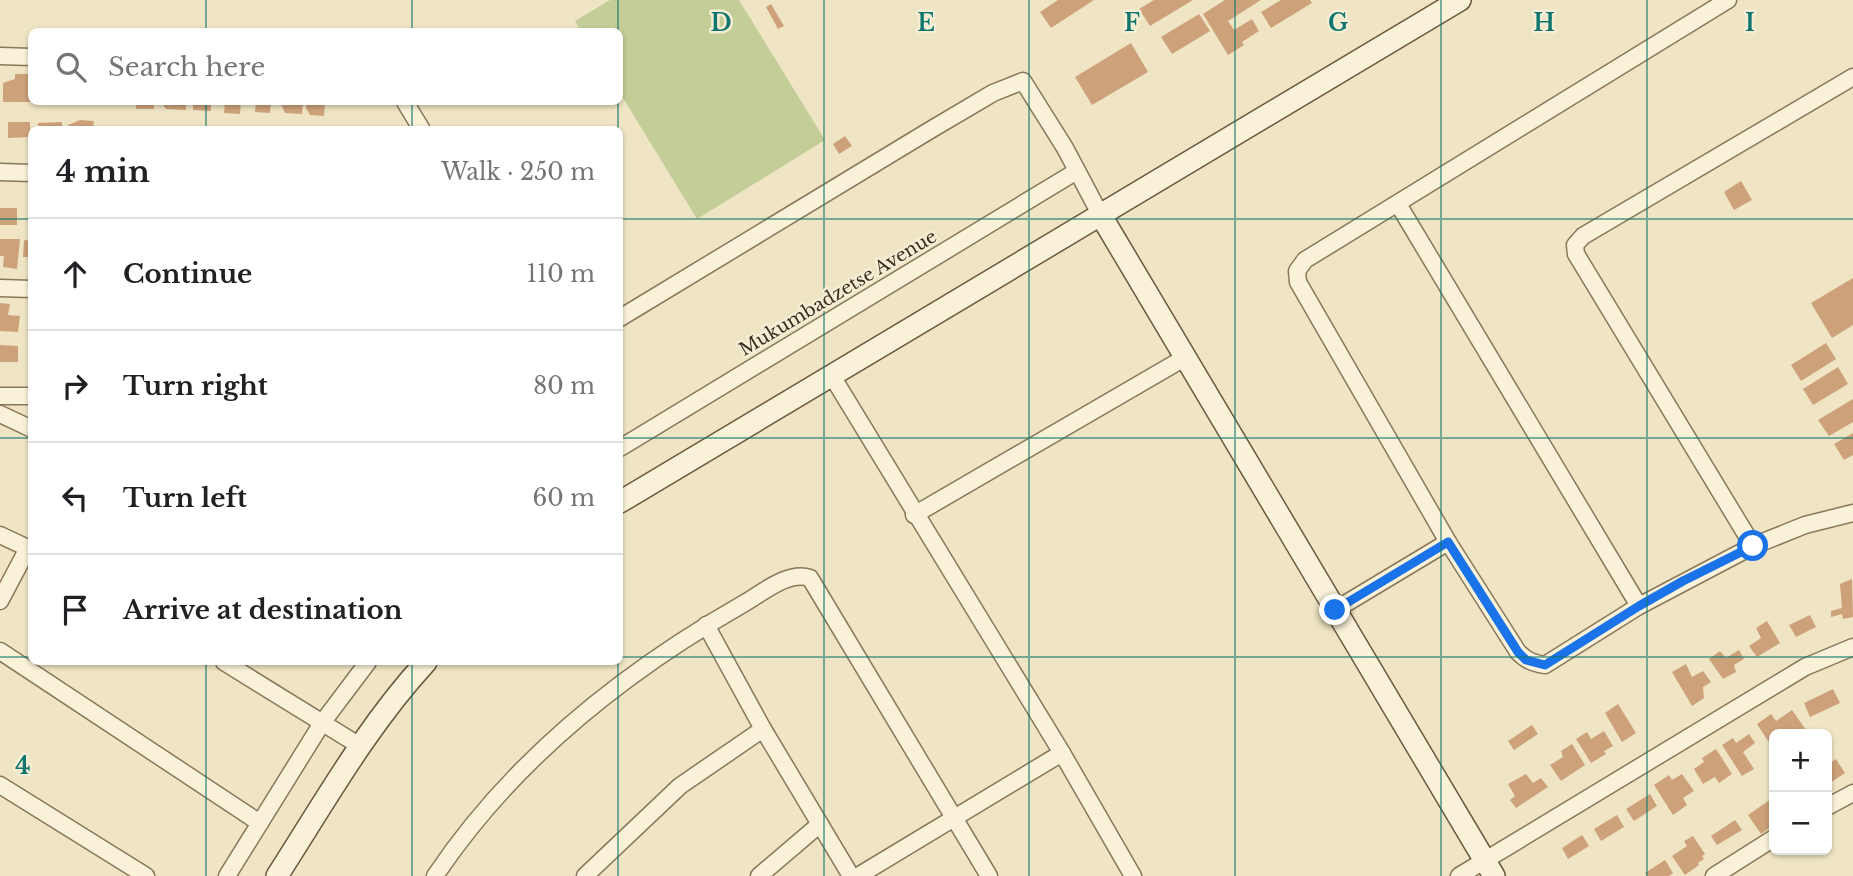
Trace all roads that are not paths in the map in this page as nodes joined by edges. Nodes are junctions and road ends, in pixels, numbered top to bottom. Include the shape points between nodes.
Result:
1 (1460, 0) edge
2 (1728, 0) edge
3 (0, 57) edge
4 (28, 57) edge
5 (1853, 77) edge
6 (407, 105) edge
7 (420, 126) edge
8 (1077, 171) junction
9 (0, 172) edge
10 (28, 173) edge
11 (1398, 204) junction
12 (1100, 214) junction
13 (0, 288) edge
14 (28, 289) edge
15 (623, 316) edge
16 (1186, 357) junction
17 (832, 376) junction
18 (0, 396) edge
19 (28, 396) edge
20 (0, 414) edge
21 (28, 427) edge
22 (623, 446) edge
23 (623, 500) edge
24 (1853, 513) edge
25 (914, 515) junction
26 (0, 535) edge
27 (1448, 542) junction
28 (1753, 546) junction
29 (28, 548) edge
30 (28, 552) edge
31 (0, 601) edge
32 (1639, 606) junction
33 (1335, 610) junction
34 (706, 625) junction
35 (1853, 648) edge
36 (0, 651) edge
37 (229, 665) edge
38 (366, 665) edge
39 (423, 665) edge
40 (322, 723) junction
41 (763, 729) junction
42 (360, 746) junction
43 (1062, 753) junction
44 (0, 785) edge
45 (1853, 793) edge
46 (1832, 804) edge
47 (954, 817) junction
48 (260, 822) junction
49 (820, 824) junction
50 (1769, 841) edge
51 (1490, 868) edge
52 (146, 876) edge
53 (227, 876) edge
54 (277, 876) edge
55 (435, 876) edge
56 (584, 876) edge
57 (759, 876) edge
58 (851, 876) edge
59 (858, 876) edge
60 (989, 876) edge
61 (1133, 876) edge
62 (1459, 876) edge
63 (1714, 876) edge

1 - 12 street
2 - 11 street
3 - 4 street
5 - 28 street via 1583,236 1575,245 1576,254
6 - 7 street
8 - 12 street
8 - 15 street via 1023,81 973,105
8 - 22 street, Mukumbadzetse Avenue
9 - 10 street
11 - 27 street via 1305,261 1297,271 1298,282
11 - 32 street
12 - 16 street
12 - 17 street
13 - 14 street
16 - 25 street
16 - 33 street
17 - 23 street
17 - 25 street
18 - 19 street
20 - 21 street
24 - 28 street via 1805,525
25 - 43 street
26 - 29 street
27 - 32 street via 1518,652 1533,663 1545,665
27 - 33 street
28 - 32 street
30 - 31 street
33 - 51 street
34 - 41 street
34 - 47 street via 786,580 810,578
34 - 55 street via 572,723 484,811
35 - 51 street via 1805,667
36 - 48 street
37 - 40 street
38 - 40 street
39 - 42 street
40 - 42 street
40 - 48 street
41 - 49 street
41 - 56 street via 680,786
42 - 54 street
43 - 47 street
43 - 61 street
44 - 52 street
45 - 46 street
47 - 59 street
47 - 60 street
48 - 53 street
49 - 57 street
49 - 58 street
50 - 63 street
51 - 62 street

